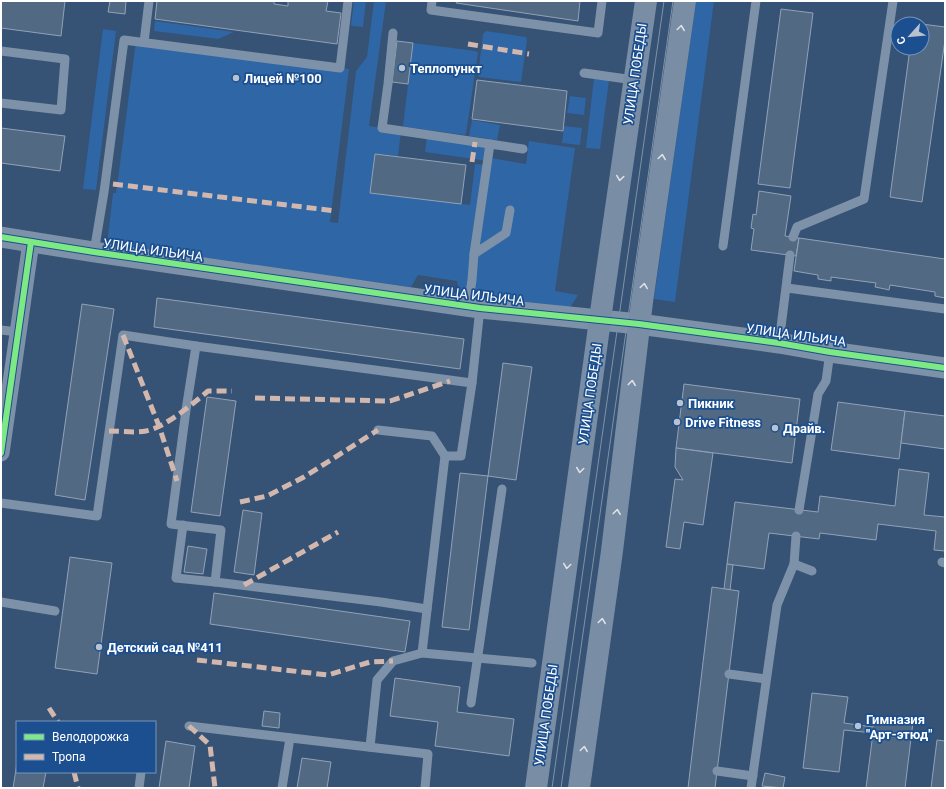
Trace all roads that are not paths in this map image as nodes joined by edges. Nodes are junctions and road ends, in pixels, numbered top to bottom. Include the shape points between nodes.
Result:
1 (150, 1) edge
2 (348, 1) edge
3 (432, 1) edge
4 (602, 1) edge
5 (646, 1) edge
6 (685, 1) edge
7 (756, 1) edge
8 (894, 1) edge
9 (393, 33) dead end
10 (144, 42) junction
11 (1, 51) edge
12 (584, 74) dead end
13 (634, 80) junction
14 (1, 103) edge
15 (490, 144) junction
16 (523, 149) dead end
17 (510, 210) dead end
18 (1, 237) edge
19 (793, 237) dead end
20 (31, 242) junction
21 (723, 246) dead end
22 (94, 252) junction
23 (474, 254) junction
24 (790, 255) dead end
25 (786, 288) junction
26 (474, 307) junction
27 (945, 309) edge
28 (600, 320) junction
29 (639, 324) junction
30 (1, 330) edge
31 (18, 332) junction
32 (779, 343) junction
33 (196, 346) junction
34 (830, 352) junction
35 (945, 368) edge
36 (472, 383) junction
37 (378, 430) dead end
38 (1, 453) edge
39 (445, 456) junction
40 (502, 489) dead end
41 (1, 503) edge
42 (799, 510) dead end
43 (182, 526) junction
44 (796, 536) dead end
45 (794, 564) junction
46 (812, 571) dead end
47 (215, 582) junction
48 (1, 602) edge
49 (427, 609) junction
50 (55, 611) dead end
51 (422, 654) junction
52 (478, 659) junction
53 (532, 664) dead end
54 (729, 674) dead end
55 (766, 679) junction
56 (472, 703) dead end
57 (189, 726) dead end
58 (290, 738) junction
59 (370, 748) junction
60 (718, 771) dead end
61 (141, 773) edge
62 (753, 776) junction
63 (139, 788) edge
64 (282, 788) edge
65 (425, 788) edge
66 (536, 788) edge
67 (579, 788) edge
68 (751, 788) edge

1 - 10 lane
2 - 10 lane via 340,68
3 - 4 lane via 431,10 598,33
5 - 13 main road, УЛИЦА ПОБЕДЫ
29 -> 6 main road
7 - 21 lane
8 - 19 lane via 864,199 797,227
9 - 15 lane via 382,128
10 - 22 lane via 124,40
11 - 14 lane via 65,59 61,110
12 - 13 lane
13 -> 28 main road, УЛИЦА ПОБЕДЫ
15 - 16 lane
15 - 23 lane
17 - 23 lane via 506,233
18 - 20 street, УЛИЦА ИЛЬИЧА
20 - 22 street, УЛИЦА ИЛЬИЧА
20 - 31 street
22 - 26 street, УЛИЦА ИЛЬИЧА
23 - 26 lane
24 - 25 lane
25 - 27 lane
25 - 32 lane
26 - 28 street, УЛИЦА ИЛЬИЧА
26 - 36 lane
28 - 29 street, УЛИЦА ИЛЬИЧА
28 -> 66 main road, УЛИЦА ПОБЕДЫ
29 - 32 street, УЛИЦА ИЛЬИЧА
67 -> 29 main road via 612,551
30 - 31 lane
31 - 38 street
32 - 34 street, УЛИЦА ИЛЬИЧА
33 - 36 lane
33 - 41 lane via 123,335 97,516
33 - 43 lane via 171,524
34 - 35 street, УЛИЦА ИЛЬИЧА
34 - 42 lane via 826,381 818,394
36 - 39 lane via 461,456
37 - 39 lane via 432,436
39 - 49 lane
40 - 52 lane
43 - 47 lane via 220,530
43 - 47 lane via 176,578
44 - 45 lane
45 - 46 lane
45 - 55 lane via 777,605
47 - 49 lane
48 - 50 lane
49 - 51 lane
51 - 52 lane
51 - 59 lane via 393,661 377,680
52 - 53 lane
52 - 56 lane
54 - 55 lane
55 - 62 lane
57 - 58 lane
58 - 59 lane
58 - 64 lane
59 - 65 lane via 428,754
60 - 62 lane
61 - 63 lane
62 - 68 lane

